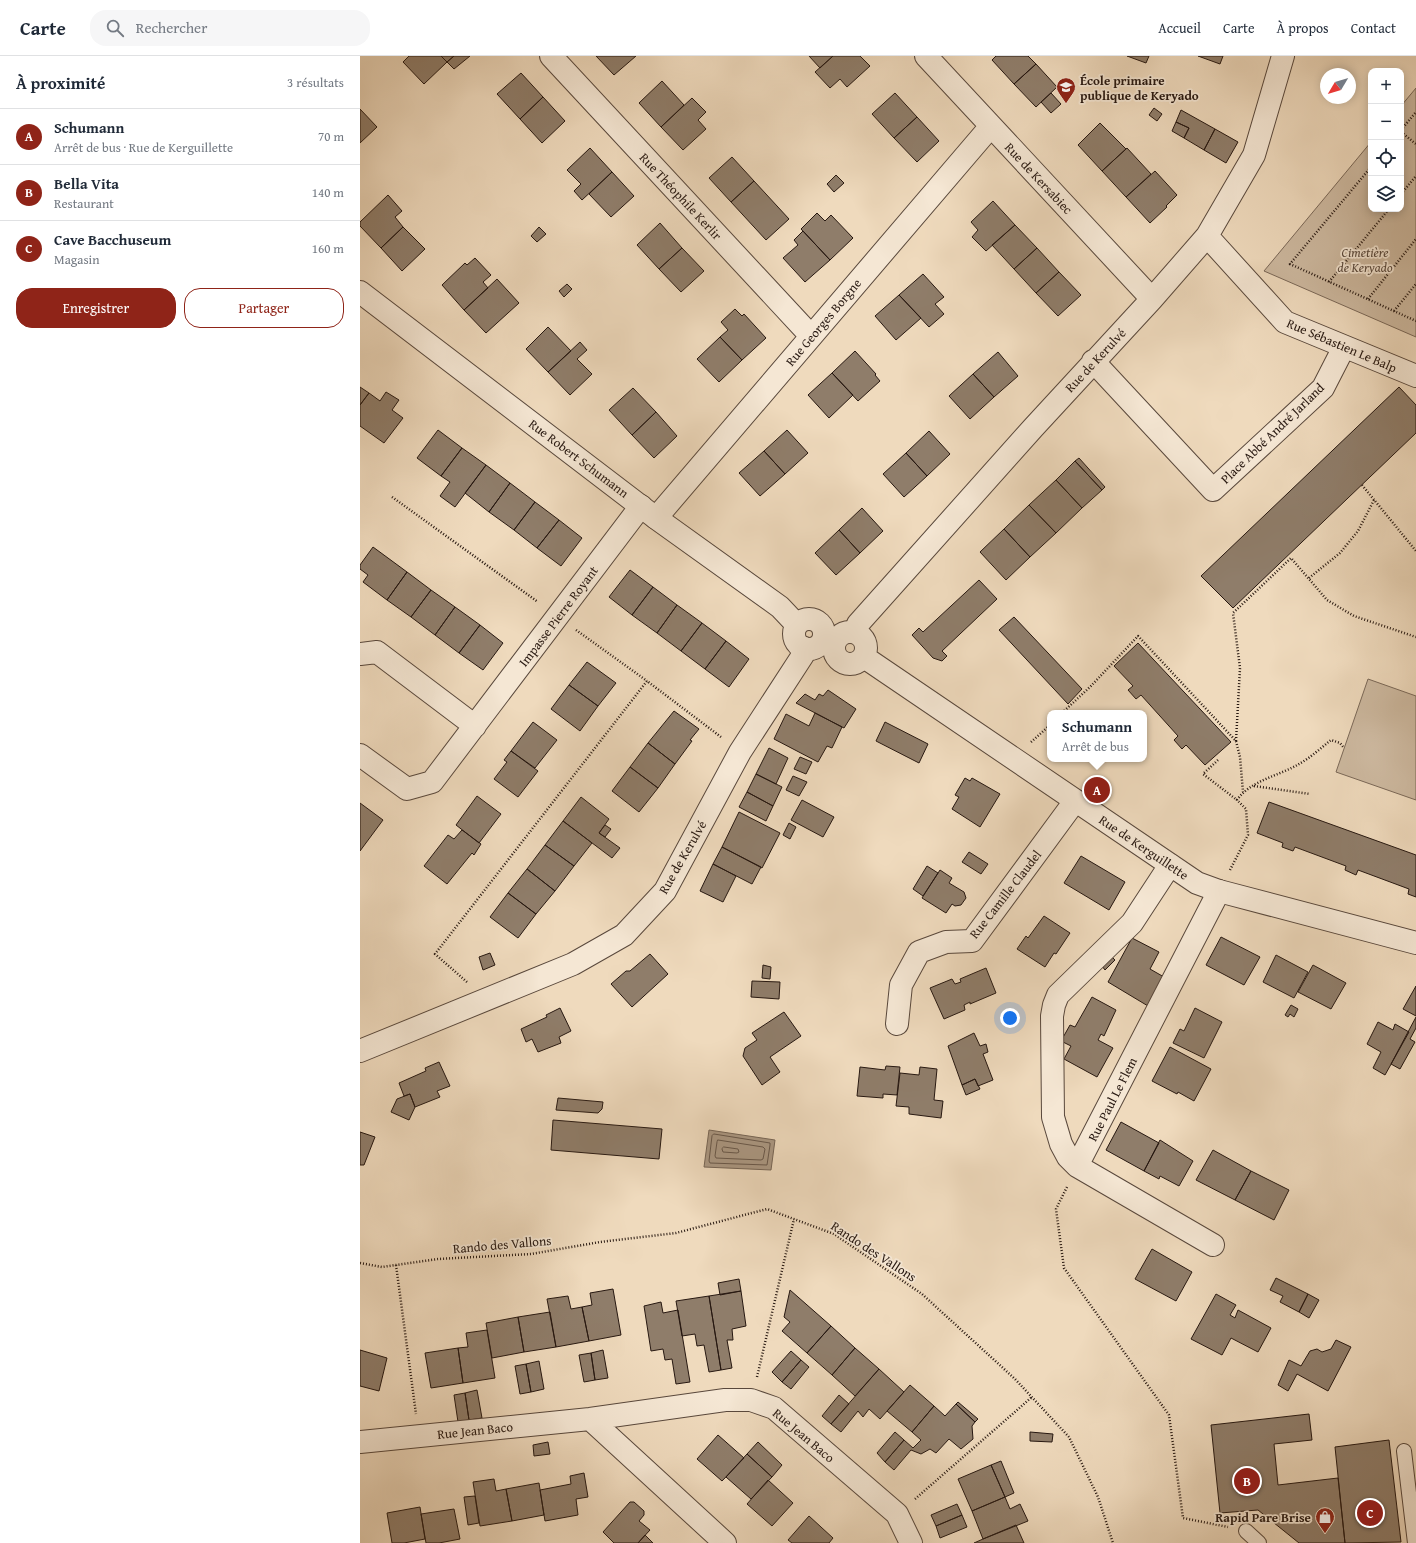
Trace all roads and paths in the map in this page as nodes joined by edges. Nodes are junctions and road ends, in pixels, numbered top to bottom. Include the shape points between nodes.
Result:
1 (551, 56) edge
2 (926, 56) edge
3 (1283, 56) edge
4 (1416, 112) edge
5 (991, 126) junction
6 (1404, 127) edge
7 (1404, 134) edge
8 (1416, 144) edge
9 (1368, 171) edge
10 (1416, 176) edge
11 (1404, 190) edge
12 (1387, 212) edge
13 (1207, 236) junction
14 (1416, 239) edge
15 (1329, 282) junction
16 (1416, 284) edge
17 (360, 292) edge
18 (1152, 299) junction
19 (1368, 300) junction
20 (1394, 311) junction
21 (1416, 321) edge
22 (811, 336) junction
23 (1344, 347) junction
24 (1093, 361) junction
25 (1416, 376) edge
26 (1362, 485) dead end
27 (392, 497) dead end
28 (1374, 500) junction
29 (649, 512) junction
30 (1416, 551) edge
31 (1309, 578) junction
32 (557, 616) junction
33 (797, 625) junction
34 (823, 629) junction
35 (850, 632) junction
36 (1416, 637) edge
37 (808, 648) junction
38 (360, 654) edge
39 (864, 657) junction
40 (837, 658) junction
41 (647, 681) junction
42 (1065, 710) edge
43 (475, 726) junction
44 (1236, 741) junction
45 (1344, 748) dead end
46 (740, 752) junction
47 (360, 755) edge
48 (1218, 760) dead end
49 (1253, 786) junction
50 (1243, 792) junction
51 (1310, 794) dead end
52 (1237, 800) junction
53 (1075, 801) junction
54 (1170, 865) junction
55 (1219, 891) junction
56 (1416, 944) edge
57 (487, 999) junction
58 (897, 1024) dead end
59 (360, 1051) edge
60 (1077, 1166) junction
61 (794, 1219) junction
62 (1213, 1245) dead end
63 (360, 1263) edge
64 (396, 1265) junction
65 (1032, 1397) junction
66 (752, 1400) junction
67 (590, 1419) junction
68 (420, 1436) junction
69 (360, 1442) edge
70 (1404, 1451) dead end
71 (898, 1514) junction
72 (1246, 1531) joint
73 (725, 1543) edge
74 (911, 1543) edge
75 (1113, 1543) edge
76 (1259, 1543) edge
77 (1416, 1543) edge

1 - 22 street, Rue Théophile Kerlir
2 - 5 street, Rue de Kersabiec
3 - 13 street, Rue de Kerulvé via 1254,155
4 - 6 path
5 - 18 street, Rue de Kersabiec
5 - 22 street, Rue Georges Borgne
7 - 8 path
9 - 15 path via 1290,264
10 - 11 path
12 - 15 path
13 - 18 street, Rue de Kerulvé
13 - 23 street, Rue Sébastien Le Balp via 1285,322
14 - 19 path
15 - 19 path
16 - 20 path
17 - 29 street, Rue Robert Schumann
18 - 24 street, Rue de Kerulvé
19 - 20 path
20 - 21 path
22 - 29 street, Rue Georges Borgne via 674,498
23 - 24 street, Place Abbé André Jarland via 1323,388 1213,490
23 - 25 street, Rue Sébastien Le Balp
24 - 35 street, Rue de Kerulvé
26 - 28 path
27 - 32 path
28 - 30 path
28 - 31 path via 1354,537 1340,553
29 - 32 street, Impasse Pierre Royant
29 - 33 street, Rue Robert Schumann via 780,607
31 - 36 path via 1327,600 1354,616
31 - 44 path via 1291,558 1233,613 1240,668
32 - 41 path
32 - 43 street, Impasse Pierre Royant
33 - 34 street via 804,619 814,619
33 - 37 street via 794,629 794,638 800,646
34 - 35 street
34 - 37 street via 823,639 817,646
35 - 39 street via 864,638
35 - 40 street via 837,638 834,648
37 - 40 street
37 - 46 street, Rue de Kerulvé
38 - 43 street via 376,652
39 - 40 street via 850,664
39 - 53 street, Rue de Kerguillette
41 - 46 path
41 - 57 path via 435,954
42 - 44 path via 1138,636
43 - 47 street, Impasse Pierre Royant via 432,782 407,789
44 - 50 path
45 - 49 path via 1340,743 1331,740 1299,764
46 - 57 street, Rue de Kerulvé via 665,890 624,935 573,964
48 - 52 path via 1203,774
49 - 50 path
49 - 51 path
50 - 52 path
52 - 55 path via 1246,809 1248,835
53 - 54 street, Rue de Kerguillette
53 - 58 street, Rue Camille Claudel via 972,941 946,942 919,952 901,985
54 - 55 street, Rue de Kerguillette via 1197,883
54 - 60 street via 1132,923 1058,995 1054,1005 1053,1118 1061,1144
55 - 56 street, Rue de Kerguillette
55 - 60 street, Rue Paul Le Flem
57 - 59 street, Rue de Kerulvé
60 - 62 street
60 - 72 path via 1056,1209 1064,1268 1169,1415 1183,1518
61 - 64 path, Rando des Vallons via 767,1209 676,1234 600,1242 532,1254 438,1259
61 - 65 path, Rando des Vallons via 834,1234 922,1294
61 - 66 path
63 - 64 path, Rando des Vallons via 382,1267
64 - 68 path
65 - 71 path
65 - 75 path, Rando des Vallons via 1069,1437 1098,1496
66 - 67 street, Rue Jean Baco via 725,1400
66 - 71 street, Rue Jean Baco via 774,1408
67 - 68 street, Rue Jean Baco
67 - 73 street
68 - 69 street, Rue Jean Baco
70 - 77 lane
71 - 74 street, Rue Jean Baco
72 - 76 lane

